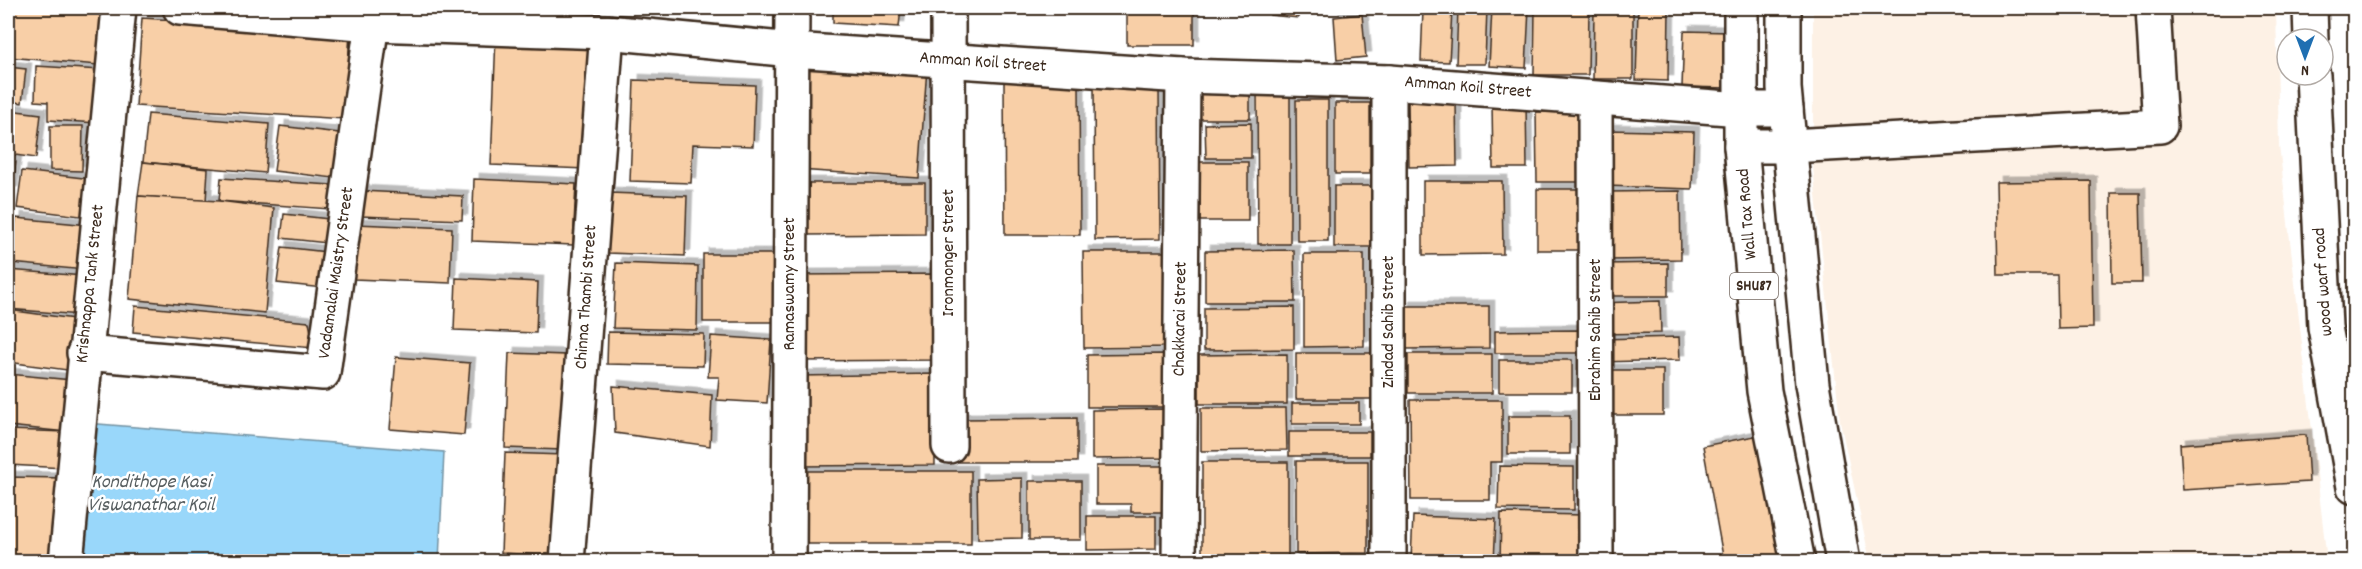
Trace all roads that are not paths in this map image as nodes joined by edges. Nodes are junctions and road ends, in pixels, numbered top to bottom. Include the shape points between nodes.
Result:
1 (118, 8) edge
2 (180, 8) edge
3 (792, 8) edge
4 (948, 8) edge
5 (1741, 8) edge
6 (1784, 8) edge
7 (2153, 8) edge
8 (2310, 8) edge
9 (373, 16) edge
10 (2311, 27) edge
11 (607, 32) junction
12 (792, 50) junction
13 (948, 61) junction
14 (1183, 76) junction
15 (1389, 82) junction
16 (2314, 87) edge
17 (1595, 99) junction
18 (1741, 110) junction
19 (1786, 110) junction
20 (1741, 146) junction
21 (1790, 146) junction
22 (84, 353) junction
23 (949, 446) dead end
24 (2355, 487) edge
25 (66, 561) edge
26 (567, 561) edge
27 (789, 561) edge
28 (1179, 561) edge
29 (1389, 561) edge
30 (1596, 561) edge
31 (1798, 561) edge
32 (1843, 561) edge

1 - 22 street, Krishnappa Tank Street
2 - 9 street, Amman Koil Street
3 - 12 street, Ramaswamy Street
4 - 13 street, Ironmonger Street
5 - 18 street, Wall Tax Road / SHU87
6 - 19 street, SHU87
7 - 21 street via 2160,126
8 - 10 street
9 - 11 street, Amman Koil Street
9 - 22 street, Vadamalai Maistry Street via 323,373
11 - 12 street, Amman Koil Street
11 - 26 street, Chinna Thambi Street
12 - 13 street, Amman Koil Street
12 - 27 street, Ramaswamy Street
13 - 14 street, Amman Koil Street
13 - 23 street, Ironmonger Street
14 - 15 street, Amman Koil Street
14 - 28 street, Chakkarai Street
15 - 17 street, Amman Koil Street
15 - 29 street, Zindad Sahib Street
16 - 24 street, wood warf road via 2325,327
17 - 18 street, Amman Koil Street
17 - 30 street, Ebrahim Sahib Street
18 - 19 street, Amman Koil Street
18 - 20 street, Wall Tax Road / SHU87
19 - 21 street, SHU87
20 - 21 street
20 - 31 street, Wall Tax Road / SHU87 via 1764,391
21 - 32 street, SHU87 via 1812,384
22 - 25 street, Krishnappa Tank Street

